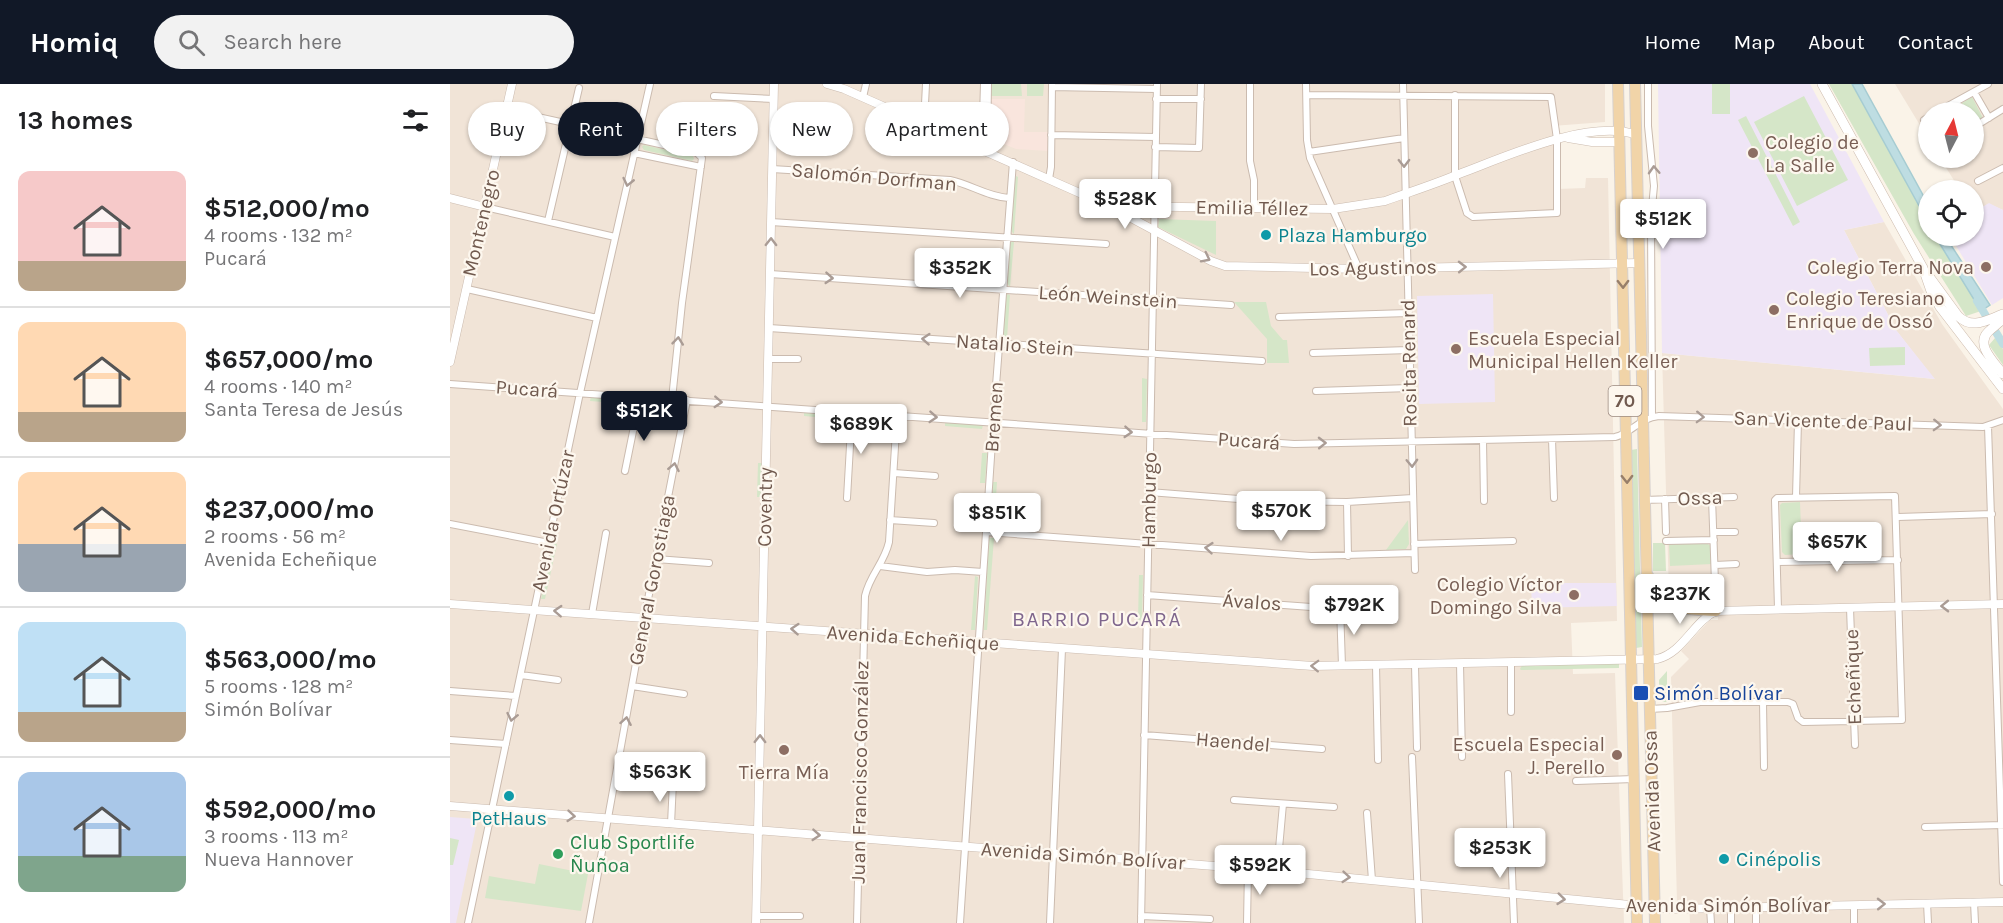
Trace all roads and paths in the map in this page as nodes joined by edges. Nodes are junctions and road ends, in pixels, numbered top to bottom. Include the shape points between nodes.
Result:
1 (512, 84) edge
2 (650, 84) edge
3 (774, 84) edge
4 (827, 84) edge
5 (836, 84) edge
6 (866, 84) edge
7 (926, 84) edge
8 (986, 84) edge
9 (1201, 84) edge
10 (1250, 84) edge
11 (1306, 84) edge
12 (1403, 84) edge
13 (1618, 84) edge
14 (1635, 84) edge
15 (1648, 84) edge
16 (1822, 84) edge
17 (1988, 84) edge
18 (1052, 85) edge
19 (1156, 86) edge
20 (579, 88) dead end
21 (844, 89) junction
22 (1974, 92) junction
23 (1306, 95) junction
24 (1403, 95) junction
25 (1455, 95) junction
26 (714, 96) dead end
27 (863, 97) junction
28 (774, 99) junction
29 (1156, 99) junction
30 (1201, 99) junction
31 (508, 102) edge
32 (576, 102) edge
33 (874, 102) edge
34 (925, 102) edge
35 (985, 102) edge
36 (1956, 102) edge
37 (644, 109) edge
38 (2003, 109) edge
39 (1989, 118) junction
40 (1984, 121) edge
41 (1051, 135) junction
42 (1637, 135) junction
43 (1156, 137) junction
44 (1619, 137) junction
45 (1404, 138) junction
46 (1557, 139) junction
47 (644, 141) edge
48 (1155, 147) junction
49 (1308, 152) junction
50 (644, 155) edge
51 (496, 156) edge
52 (564, 156) edge
53 (633, 156) edge
54 (997, 156) edge
55 (1013, 162) junction
56 (701, 167) junction
57 (2003, 168) edge
58 (772, 169) junction
59 (1455, 176) junction
60 (1049, 179) junction
61 (1980, 180) edge
62 (1405, 194) junction
63 (450, 198) edge
64 (1009, 198) junction
65 (485, 207) junction
66 (1109, 207) junction
67 (1154, 207) junction
68 (1254, 208) junction
69 (1333, 209) junction
70 (548, 221) junction
71 (771, 222) junction
72 (1154, 231) junction
73 (615, 237) junction
74 (1006, 238) junction
75 (1106, 244) dead end
76 (1622, 263) junction
77 (1639, 263) junction
78 (1652, 263) junction
79 (1407, 268) junction
80 (1923, 268) junction
81 (1359, 269) junction
82 (770, 274) junction
83 (466, 289) junction
84 (1002, 290) junction
85 (1153, 300) junction
86 (1231, 305) dead end
87 (1408, 313) junction
88 (1279, 317) dead end
89 (597, 318) junction
90 (1999, 319) edge
91 (769, 328) junction
92 (999, 344) junction
93 (1409, 350) junction
94 (1313, 353) dead end
95 (1152, 354) junction
96 (768, 359) junction
97 (798, 359) dead end
98 (1262, 361) dead end
99 (450, 362) edge
100 (2003, 374) edge
101 (450, 384) edge
102 (1410, 388) junction
103 (2003, 389) edge
104 (1316, 391) dead end
105 (580, 393) junction
106 (640, 397) junction
107 (672, 399) junction
108 (687, 400) junction
109 (768, 405) junction
110 (852, 411) junction
111 (897, 415) junction
112 (1647, 418) junction
113 (2003, 420) edge
114 (1798, 421) junction
115 (993, 422) junction
116 (1988, 426) junction
117 (1626, 432) junction
118 (1150, 433) junction
119 (1552, 439) junction
120 (1483, 440) junction
121 (1411, 442) junction
122 (625, 471) dead end
123 (894, 473) junction
124 (935, 476) dead end
125 (1149, 492) junction
126 (1734, 497) dead end
127 (1796, 497) junction
128 (847, 498) dead end
129 (1413, 498) junction
130 (1554, 498) dead end
131 (1712, 498) junction
132 (1665, 499) junction
133 (1644, 500) junction
134 (1484, 501) dead end
135 (1347, 502) junction
136 (1992, 514) junction
137 (1898, 517) junction
138 (890, 520) junction
139 (934, 523) dead end
140 (450, 524) edge
141 (986, 532) junction
142 (1666, 532) dead end
143 (1714, 532) junction
144 (1735, 532) dead end
145 (606, 533) dead end
146 (1856, 534) dead end
147 (1837, 535) dead end
148 (1847, 535) junction
149 (1513, 540) dead end
150 (1714, 540) junction
151 (1666, 541) dead end
152 (549, 543) junction
153 (1147, 543) junction
154 (1414, 544) junction
155 (1414, 553) junction
156 (1348, 556) junction
157 (656, 559) junction
158 (1898, 560) junction
159 (1848, 561) junction
160 (1777, 562) junction
161 (709, 563) dead end
162 (1736, 564) dead end
163 (880, 566) junction
164 (1715, 566) junction
165 (1415, 570) dead end
166 (983, 572) junction
167 (1647, 574) junction
168 (1147, 595) junction
169 (450, 604) edge
170 (1394, 605) dead end
171 (1999, 605) edge
172 (1340, 606) junction
173 (1898, 607) junction
174 (1850, 608) junction
175 (534, 609) junction
176 (1778, 609) junction
177 (1716, 611) junction
178 (592, 614) junction
179 (645, 618) junction
180 (763, 626) junction
181 (863, 633) junction
182 (979, 642) junction
183 (1062, 649) junction
184 (1146, 655) junction
185 (1632, 659) junction
186 (1649, 659) junction
187 (1510, 662) junction
188 (1460, 663) junction
189 (2000, 664) edge
190 (1376, 665) junction
191 (1415, 665) junction
192 (1342, 666) junction
193 (521, 675) junction
194 (558, 680) dead end
195 (632, 686) junction
196 (450, 691) edge
197 (684, 694) dead end
198 (516, 696) junction
199 (1763, 702) junction
200 (1650, 708) junction
201 (1511, 712) dead end
202 (1854, 721) junction
203 (1144, 735) junction
204 (450, 740) edge
205 (506, 744) junction
206 (1855, 745) dead end
207 (1418, 748) dead end
208 (1322, 749) dead end
209 (1412, 757) dead end
210 (1462, 757) dead end
211 (1378, 760) dead end
212 (619, 761) junction
213 (674, 765) dead end
214 (1764, 766) dead end
215 (1508, 774) dead end
216 (2001, 777) edge
217 (1634, 779) junction
218 (673, 782) dead end
219 (1576, 782) dead end
220 (2002, 798) edge
221 (1234, 800) dead end
222 (1283, 804) junction
223 (450, 806) edge
224 (1334, 807) dead end
225 (492, 809) junction
226 (1367, 813) dead end
227 (608, 819) junction
228 (671, 824) junction
229 (2002, 825) edge
230 (1925, 827) dead end
231 (758, 831) junction
232 (859, 838) junction
233 (965, 847) junction
234 (1053, 854) junction
235 (1142, 860) junction
236 (1248, 869) junction
237 (1276, 871) junction
238 (1372, 880) junction
239 (2003, 882) edge
240 (1418, 884) junction
241 (1513, 894) junction
242 (1974, 902) junction
243 (2003, 902) edge
244 (1927, 903) junction
245 (1854, 905) junction
246 (1637, 907) junction
247 (1756, 907) junction
248 (1655, 908) junction
249 (1710, 908) junction
250 (1731, 908) junction
251 (800, 916) dead end
252 (756, 919) edge
253 (1141, 919) edge
254 (1210, 919) dead end
255 (468, 923) edge
256 (590, 923) edge
257 (857, 923) edge
258 (960, 923) edge
259 (1050, 923) edge
260 (1247, 923) edge
261 (1419, 923) edge
262 (1514, 923) edge
263 (1637, 923) edge
264 (1655, 923) edge
265 (1711, 923) edge
266 (1731, 923) edge
267 (1756, 923) edge
268 (1854, 923) edge
269 (1928, 923) edge
270 (1975, 923) edge

1 - 31 street, Montenegro
2 - 37 street, Avenida Ortúzar
3 - 28 street, Coventry
4 - 21 street, Emilia Téllez
5 - 21 street, Emilia Téllez
6 - 27 street
7 - 34 street
8 - 35 street
9 - 30 street
10 - 68 street
11 - 23 street
12 - 24 street, Rosita Renard
13 - 44 main road, Avenida Ossa / 70
14 - 42 main road, Avenida Ossa / 70
78 -> 15 street, Avenida Ossa via 1654,186
16 - 80 main road
17 - 22 street
18 - 19 street
18 - 41 street
19 - 29 street, Hamburgo
20 - 32 street
21 - 27 street, Emilia Téllez
22 - 36 street
22 - 39 street
23 - 24 street
23 - 49 street
24 - 25 street
24 - 45 street, Rosita Renard
25 - 46 street via 1551,97
25 - 59 street
26 - 28 street
27 - 33 street, Emilia Téllez
28 - 58 street, Coventry
29 - 30 street
29 - 43 street, Hamburgo
30 - 48 street via 1199,148
38 - 39 street
39 - 40 street
41 - 43 street
41 - 60 street
42 - 44 street, Emilia Téllez
42 - 77 main road, Avenida Ossa / 70
43 - 48 street, Hamburgo
44 - 46 street, Emilia Téllez via 1592,142
44 - 76 main road, Avenida Ossa / 70
45 - 49 street
45 -> 62 street, Rosita Renard
46 - 59 street, Emilia Téllez
46 - 59 street via 1558,211 1554,215 1469,215
47 - 56 street via 697,153 702,158
48 - 67 street, Hamburgo
49 - 69 street
50 - 56 street
51 - 65 street, Montenegro
52 - 70 street
53 -> 73 street, Avenida Ortúzar
54 - 55 street, Emilia Téllez
55 - 60 street, Emilia Téllez
55 - 64 street, Bremen
107 -> 56 street
57 - 61 street
58 - 64 street, Salomón Dorfman via 950,180
58 - 71 street, Coventry
59 - 62 street, Emilia Téllez
60 - 66 street, Emilia Téllez
62 - 69 street, Emilia Téllez
62 - 79 street, Rosita Renard
63 - 65 street
64 - 74 street, Bremen
65 - 70 street
65 - 83 street, Montenegro
66 - 67 street, Emilia Téllez
66 - 72 street, Los Agustinos
67 - 68 street, Emilia Téllez
67 - 72 street, Hamburgo
68 - 69 street, Emilia Téllez
69 - 81 street
70 - 73 street
71 - 74 street
82 -> 71 street, Coventry
72 -> 81 street, Los Agustinos via 1225,266
72 - 85 street, Hamburgo
73 - 89 street, Avenida Ortúzar
74 - 75 street
74 - 84 street, Bremen
76 - 77 street, Los Agustinos
79 -> 76 street, Los Agustinos
76 -> 117 main road, Avenida Ossa / 70
77 - 78 street, Los Agustinos
77 - 112 main road, Avenida Ossa / 70
78 - 112 street, Avenida Ossa
79 - 81 street, Los Agustinos
79 - 87 street, Rosita Renard
80 - 90 main road via 1961,319 1973,324
80 - 103 main road via 1940,307
82 -> 84 street, León Weinstein
82 - 91 street, Coventry
83 - 89 street
83 - 99 street, Montenegro
84 - 85 street, León Weinstein
84 - 92 street, Bremen
85 - 86 street, León Weinstein
85 - 95 street, Hamburgo
87 - 88 street
87 - 93 street, Rosita Renard
89 - 105 street, Avenida Ortúzar
90 - 100 main road via 1984,337 1984,347
92 -> 91 street, Natalio Stein
91 - 96 street, Coventry
92 - 95 street, Natalio Stein
92 - 115 street, Bremen
93 - 94 street
93 - 102 street, Rosita Renard
95 - 98 street, Natalio Stein
95 - 118 street, Hamburgo
96 - 97 street
96 - 109 street, Coventry
101 - 105 street, Pucará
102 - 104 street
102 - 121 street, Rosita Renard
105 - 106 street, Pucará
105 - 152 street, Avenida Ortúzar
106 - 107 street, Pucará
106 - 122 street
107 - 108 street, Pucará
108 -> 109 street, Pucará
157 -> 108 street, General Gorostiaga
109 - 110 street, Pucará
109 - 180 street, Coventry
110 - 111 street, Pucará
110 - 128 street
111 -> 115 street, Pucará
111 - 123 street, Juan Francisco González
112 -> 114 street, San Vicente de Paul
112 - 117 street, Pucará
112 - 133 main road, Avenida Ossa / 70
113 - 116 street, San Vicente de Paul
114 -> 116 street, San Vicente de Paul
114 - 127 street
115 -> 118 street, Pucará
115 - 141 street, Bremen
116 - 136 street
117 - 119 street, Pucará via 1615,437
117 -> 185 main road, Avenida Ossa / 70
118 -> 121 street, Pucará via 1294,444
118 - 125 street, Hamburgo
119 - 120 street, Pucará
119 - 130 street
120 - 121 street, Pucará
120 - 134 street
121 -> 129 street, Rosita Renard
123 - 124 street
123 - 138 street, Juan Francisco González
125 - 135 street via 1264,501
125 - 153 street, Hamburgo
126 - 131 street, Ossa
127 - 137 street via 1895,495
127 - 160 street via 1775,500
129 - 135 street
129 - 154 street, Rosita Renard
131 - 132 street, Ossa
131 - 143 street
132 - 133 street, Ossa
132 - 142 street, Ossa
133 - 167 main road, Avenida Ossa / 70
135 - 156 street
136 - 137 street
136 - 171 street
137 - 158 street
138 - 139 street
138 - 163 street, Juan Francisco González via 889,542
140 - 152 street
141 - 153 street
141 - 166 street, Bremen
143 - 144 street
143 - 150 street
145 - 178 street
146 - 148 street
147 - 148 street
148 - 159 street
149 - 154 street
150 - 151 street
150 - 164 street
152 - 175 street, Avenida Ortúzar
156 -> 153 street
153 - 168 street, Hamburgo
154 - 155 street, Rosita Renard
155 - 156 street
155 - 165 street, Rosita Renard
157 - 161 street
157 - 179 street, General Gorostiaga
158 - 159 street
158 - 173 street
159 - 160 street
160 - 176 street
162 - 164 street
163 - 166 street via 927,572
163 - 181 street, Juan Francisco González via 868,584
164 - 177 street
166 - 182 street, Bremen
167 - 177 main road via 1670,605
167 - 186 main road, Avenida Ossa / 70
168 - 172 street, Ávalos
168 - 184 street, Hamburgo
169 - 175 street, Avenida Echeñique
170 - 172 street, Ávalos
171 -> 173 street
171 - 189 street
172 - 192 street
173 - 174 street
173 - 202 street via 1902,720
174 - 176 street
174 - 202 street, Echeñique
178 -> 175 street, Avenida Echeñique
175 - 193 street, Avenida Ortúzar
176 - 177 street
177 - 186 street, Avenida Echeñique via 1704,618 1672,653
178 - 179 street, Avenida Echeñique
179 - 180 street, Avenida Echeñique
179 - 195 street, General Gorostiaga
181 -> 180 street, Avenida Echeñique
231 -> 180 street, Coventry
181 - 182 street, Avenida Echeñique
181 - 232 street, Juan Francisco González
182 - 183 street, Avenida Echeñique
182 - 233 street, Bremen
183 - 184 street, Avenida Echeñique
183 - 234 street
192 -> 184 street, Avenida Echeñique
184 - 203 street, Hamburgo
185 - 186 street, Avenida Echeñique
185 - 187 street, Avenida Echeñique
185 - 217 main road, Avenida Ossa / 70
186 - 200 main road, Avenida Ossa / 70
187 - 188 street, Avenida Echeñique
187 - 201 street
188 - 191 street, Avenida Echeñique
188 - 210 street
189 - 216 street
190 - 191 street, Avenida Echeñique
190 - 192 street, Avenida Echeñique
190 - 211 street
191 - 207 street
193 - 194 street
193 - 198 street, Avenida Ortúzar
195 - 197 street
212 -> 195 street, General Gorostiaga
196 - 198 street
198 -> 205 street, Avenida Ortúzar
199 - 200 street via 1700,702
199 - 202 street via 1790,702 1803,722
199 - 214 street
200 - 248 main road, Avenida Ossa / 70
202 - 206 street, Echeñique
203 - 208 street, Haendel
203 - 235 street, Hamburgo
204 - 205 street
205 - 225 street, Avenida Ortúzar
209 - 240 street
212 - 213 street
212 - 227 street, General Gorostiaga
215 - 241 street
216 - 220 street
217 - 219 street
217 - 246 main road, Avenida Ossa / 70
218 - 228 street
220 - 229 street
221 - 222 street
222 - 224 street
222 - 237 street
223 - 225 street, Avenida Simón Bolívar
225 -> 227 street, Avenida Simón Bolívar
225 - 255 street, Avenida Ortúzar
226 - 238 street
227 - 228 street, Avenida Simón Bolívar
227 - 256 street, General Gorostiaga
228 - 231 street, Avenida Simón Bolívar
229 - 230 street
229 - 239 street
231 -> 232 street, Avenida Simón Bolívar
231 - 252 street, Coventry
232 - 233 street, Avenida Simón Bolívar
232 - 257 street, Juan Francisco González
233 - 234 street, Avenida Simón Bolívar
233 - 258 street, Bremen
234 - 235 street, Avenida Simón Bolívar
234 - 259 street
235 - 236 street, Avenida Simón Bolívar
235 - 253 street, Hamburgo
236 - 237 street, Avenida Simón Bolívar
236 - 260 street
237 -> 238 street, Avenida Simón Bolívar
238 - 240 street, Avenida Simón Bolívar
240 - 241 street, Avenida Simón Bolívar
240 - 261 street
241 -> 246 street, Avenida Simón Bolívar
241 - 262 street
242 - 243 street, Avenida Simón Bolívar
242 - 244 street, Avenida Simón Bolívar
242 - 270 street
245 -> 244 street, Avenida Simón Bolívar
244 - 269 street
245 - 247 street, Avenida Simón Bolívar
245 - 268 street
246 - 248 street, Avenida Simón Bolívar
246 - 263 main road, Avenida Ossa / 70
247 - 250 street, Avenida Simón Bolívar
247 - 267 street
248 - 249 street, Avenida Simón Bolívar
248 - 264 main road, Avenida Ossa / 70
249 - 250 street, Avenida Simón Bolívar
249 - 265 street
250 - 266 street
251 - 252 street, Coventry
253 - 254 street, Hamburgo

